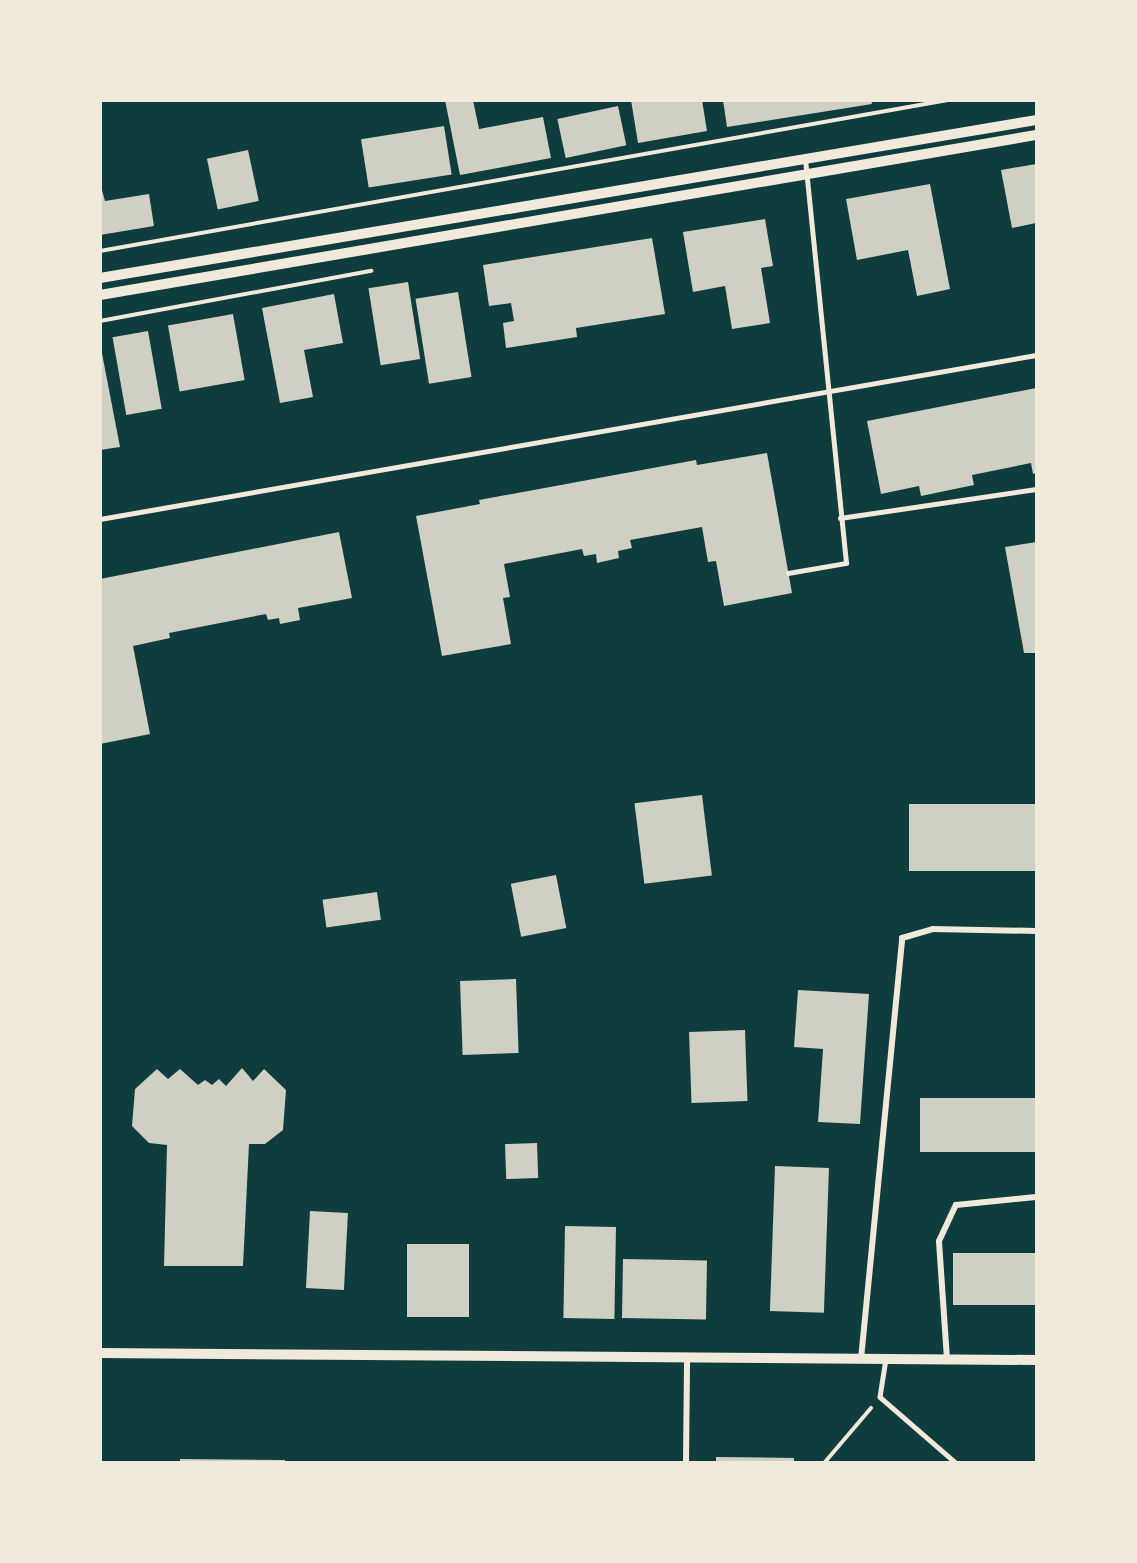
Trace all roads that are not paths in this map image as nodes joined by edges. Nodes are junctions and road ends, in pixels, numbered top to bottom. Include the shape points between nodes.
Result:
1 (1036, 120) edge
2 (1036, 135) edge
3 (804, 158) junction
4 (809, 175) junction
5 (100, 278) edge
6 (100, 295) edge
7 (1036, 355) edge
8 (829, 391) junction
9 (1036, 489) edge
10 (840, 518) junction
11 (100, 519) edge
12 (788, 573) dead end
13 (1036, 931) edge
14 (1036, 1197) edge
15 (100, 1353) edge
16 (687, 1358) junction
17 (861, 1359) junction
18 (886, 1359) junction
19 (947, 1359) junction
20 (1036, 1360) edge
21 (686, 1462) edge
22 (955, 1462) edge

1 - 3 street
2 - 4 street
3 - 4 lane
3 - 5 street
4 - 6 street
4 - 8 lane
7 - 8 lane
8 - 10 lane
8 - 11 lane
9 - 10 lane
10 - 12 lane via 846,563
13 - 17 street via 933,929 902,938
14 - 19 street via 956,1205 939,1241
15 - 16 street
16 - 17 street
16 - 21 street
17 - 18 street
18 - 19 street
18 - 22 lane via 880,1397
19 - 20 street

